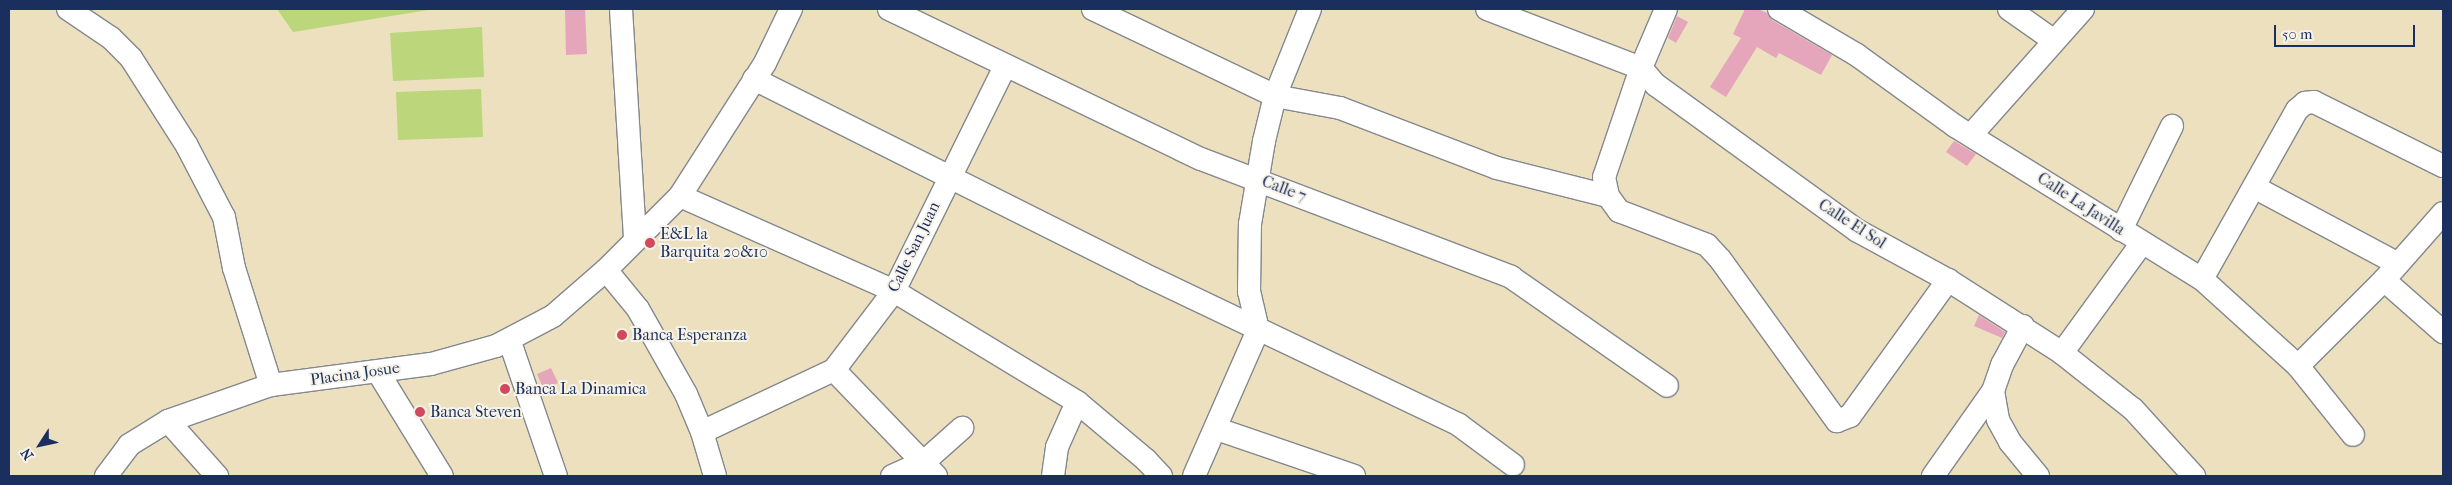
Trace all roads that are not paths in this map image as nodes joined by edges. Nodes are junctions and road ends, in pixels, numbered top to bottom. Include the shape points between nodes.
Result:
1 (68, 9) edge
2 (621, 9) edge
3 (790, 9) edge
4 (888, 9) edge
5 (1093, 9) edge
6 (1310, 9) edge
7 (1487, 9) edge
8 (1666, 9) edge
9 (1779, 9) edge
10 (2009, 9) edge
11 (2084, 9) edge
12 (2053, 40) junction
13 (1005, 66) junction
14 (1641, 68) junction
15 (754, 79) junction
16 (1275, 96) junction
17 (2172, 126) dead end
18 (1972, 134) junction
19 (2443, 166) edge
20 (949, 176) junction
21 (1259, 179) junction
22 (2254, 187) junction
23 (680, 196) junction
24 (1608, 196) junction
25 (2443, 213) edge
26 (2121, 230) junction
27 (635, 239) junction
28 (2142, 243) junction
29 (606, 270) junction
30 (2390, 272) junction
31 (2202, 279) junction
32 (1948, 280) junction
33 (894, 291) junction
34 (2024, 326) junction
35 (1258, 330) junction
36 (2443, 332) edge
37 (510, 342) junction
38 (2062, 353) junction
39 (2298, 366) junction
40 (834, 370) junction
41 (378, 372) junction
42 (271, 385) junction
43 (1667, 386) dead end
44 (1993, 392) junction
45 (1077, 402) junction
46 (168, 421) junction
47 (962, 428) dead end
48 (1216, 429) junction
49 (702, 432) junction
50 (2353, 435) dead end
51 (1513, 465) dead end
52 (930, 469) edge
53 (106, 476) edge
54 (217, 476) edge
55 (442, 476) edge
56 (556, 476) edge
57 (715, 476) edge
58 (892, 476) edge
59 (1053, 476) edge
60 (1161, 476) edge
61 (1194, 476) edge
62 (1354, 476) edge
63 (1933, 476) edge
64 (2038, 476) edge
65 (2194, 476) edge

1 - 42 street via 112,38 132,58 187,146 224,217 234,268
2 - 27 street
3 - 15 street, Placina Josue
4 - 13 street, Calle 7
5 - 16 street
6 - 16 street
7 - 14 street, Calle El Sol
8 - 14 street
9 - 18 street, Calle La Javilla via 1857,56 1920,103
10 - 12 street
11 - 12 street
12 - 18 street
13 - 20 street, Calle San Juan
13 - 21 street, Calle 7 via 1201,159
14 - 24 street via 1604,177
14 - 32 street, Calle El Sol via 1656,85 1858,231
15 - 20 street
15 - 23 street, Placina Josue
16 - 21 street
16 - 24 street via 1340,108 1497,168
17 - 26 street
18 - 26 street, Calle La Javilla
19 - 22 street via 2314,102 2305,103 2297,110
20 - 33 street, Calle San Juan
20 - 35 street
21 - 35 street via 1248,261 1249,292
21 - 43 street, Calle 7 via 1511,276
22 - 30 street
22 - 31 street
23 - 27 street, Placina Josue
23 - 33 street
24 - 32 street via 1620,211 1707,245 1838,421 1850,416
25 - 30 street
26 - 28 street, Calle La Javilla
27 - 29 street, Placina Josue
28 - 31 street, Calle La Javilla
28 - 38 street
29 - 37 street, Placina Josue via 553,316
29 - 49 street via 638,309 686,394
30 - 36 street
30 - 39 street
31 - 39 street, Calle La Javilla
32 - 34 street, Calle El Sol
33 - 40 street, Calle San Juan
33 - 45 street
34 - 38 street, Calle El Sol
34 - 44 street via 2002,365
35 - 48 street
35 - 51 street via 1459,425
37 - 41 street, Placina Josue via 431,364
37 - 56 street
38 - 65 street, Calle El Sol via 2133,409
39 - 50 street, Calle La Javilla
40 - 49 street, Calle San Juan
40 - 52 street
41 - 42 street, Placina Josue
41 - 55 street
42 - 46 street, Placina Josue
44 - 63 street
44 - 64 street via 1998,420 2010,442
45 - 59 street via 1057,447
45 - 60 street
46 - 53 street, Placina Josue via 128,445
46 - 54 street
47 - 52 street
48 - 61 street
48 - 62 street
49 - 57 street
52 - 58 street

